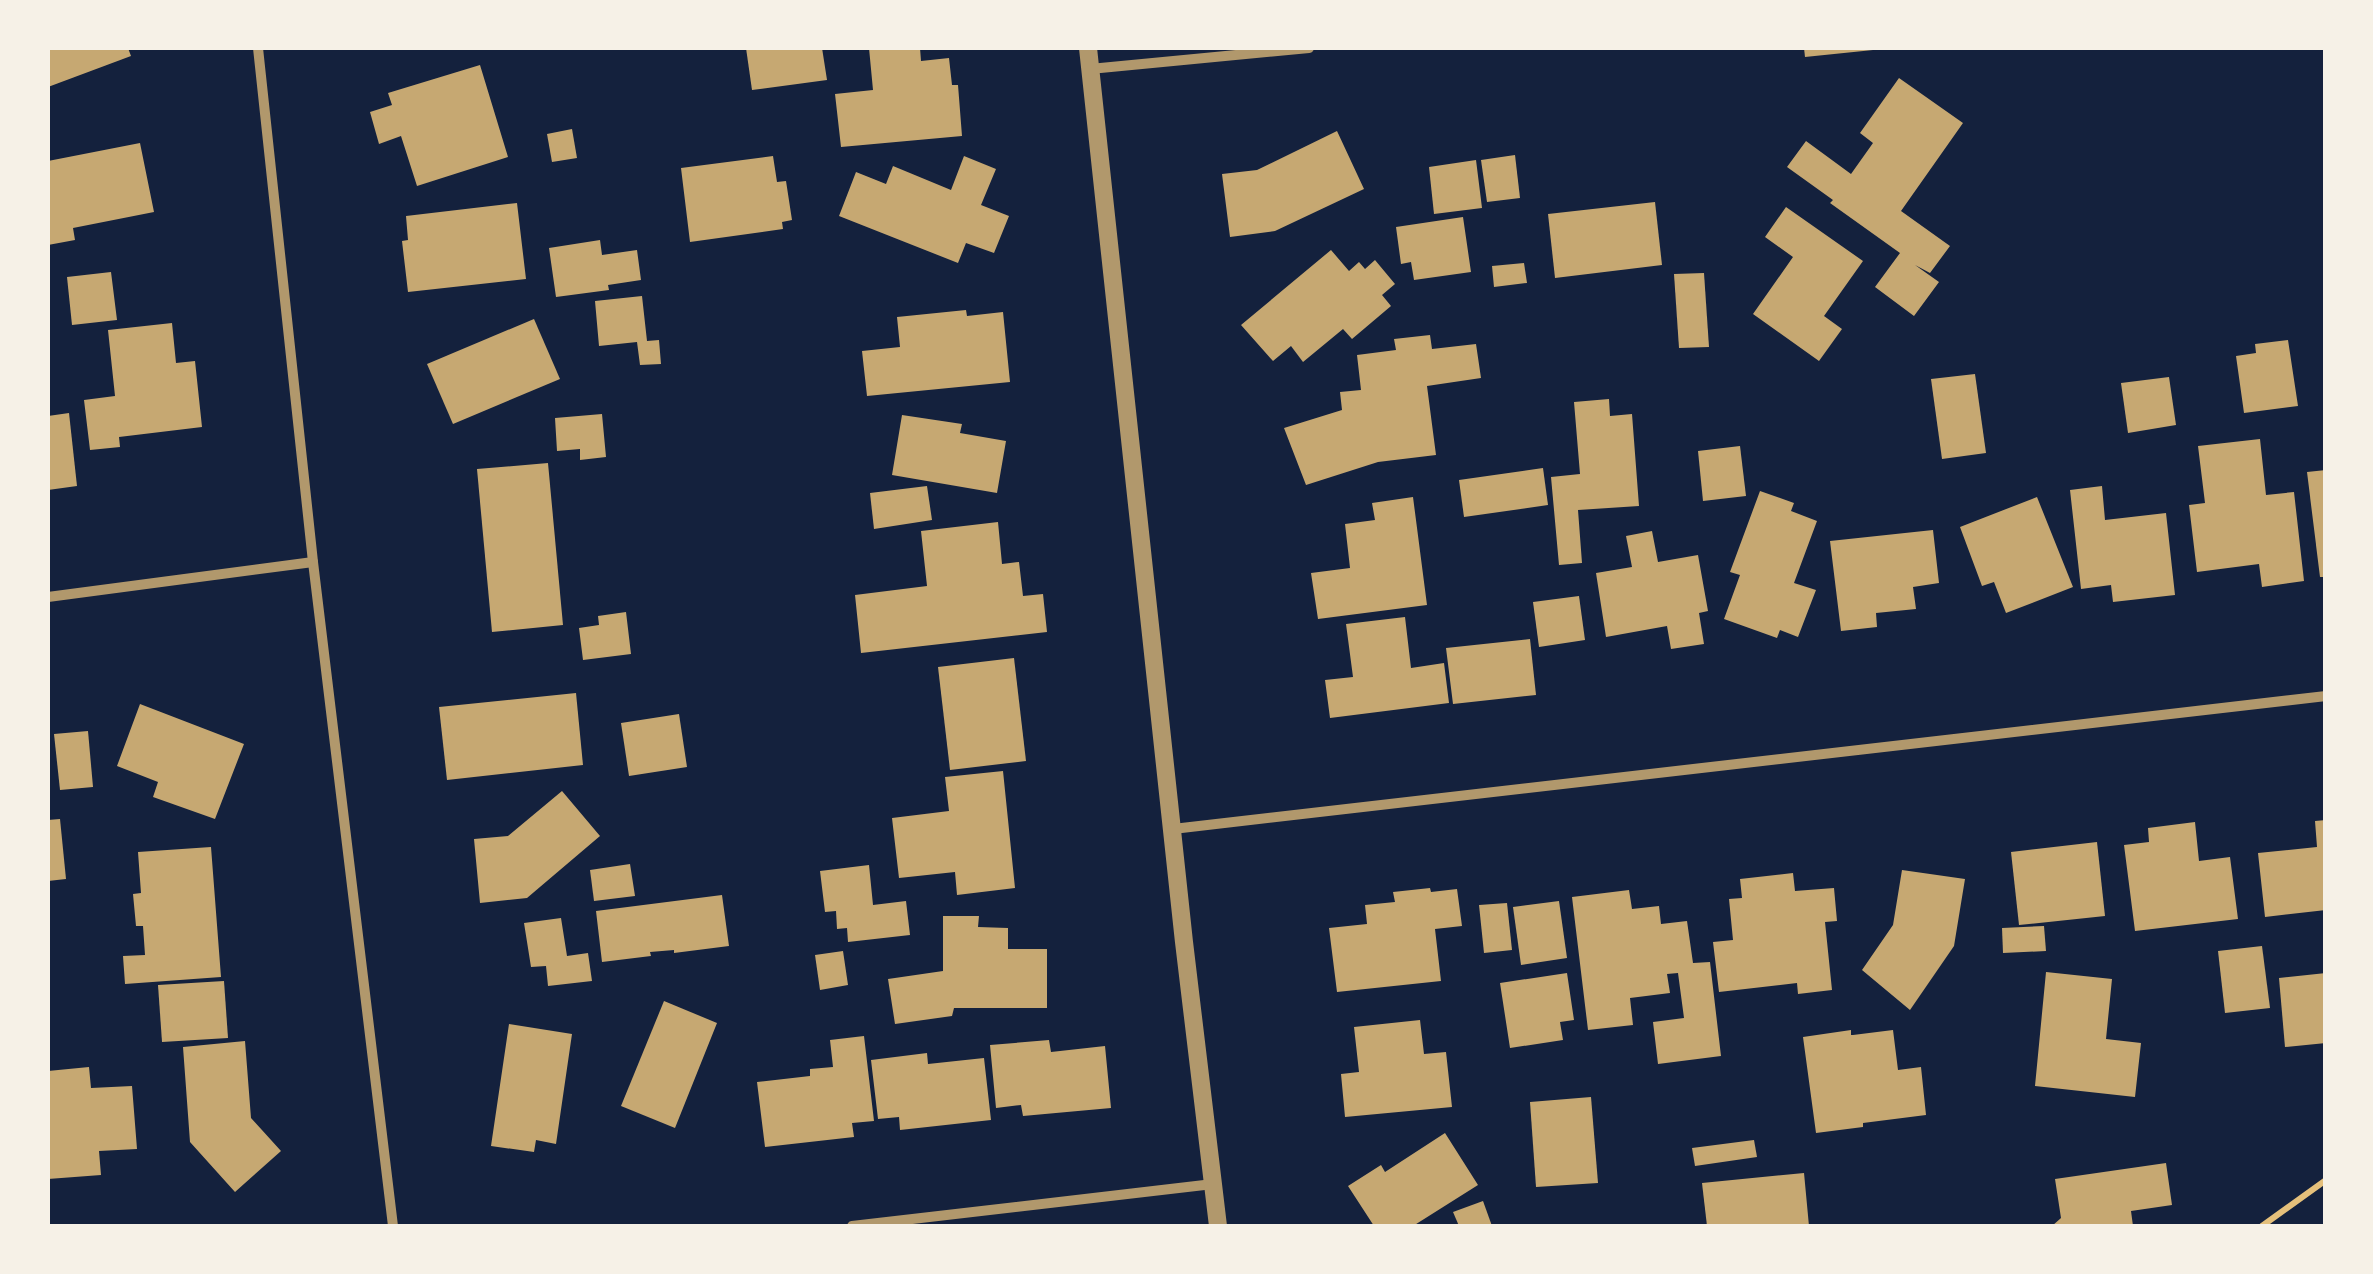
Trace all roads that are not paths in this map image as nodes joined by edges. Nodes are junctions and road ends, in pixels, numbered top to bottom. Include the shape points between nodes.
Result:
1 (258, 48) edge
2 (1088, 48) edge
3 (1309, 48) edge
4 (1090, 69) junction
5 (313, 562) junction
6 (48, 597) edge
7 (2326, 696) edge
8 (1173, 829) junction
9 (1213, 1184) junction
10 (393, 1226) edge
11 (852, 1226) edge
12 (1218, 1226) edge

1 - 5 street
2 - 4 street
3 - 4 street
4 - 8 street
5 - 6 street
5 - 10 street
7 - 8 street
8 - 9 street
9 - 11 street
9 - 12 street

